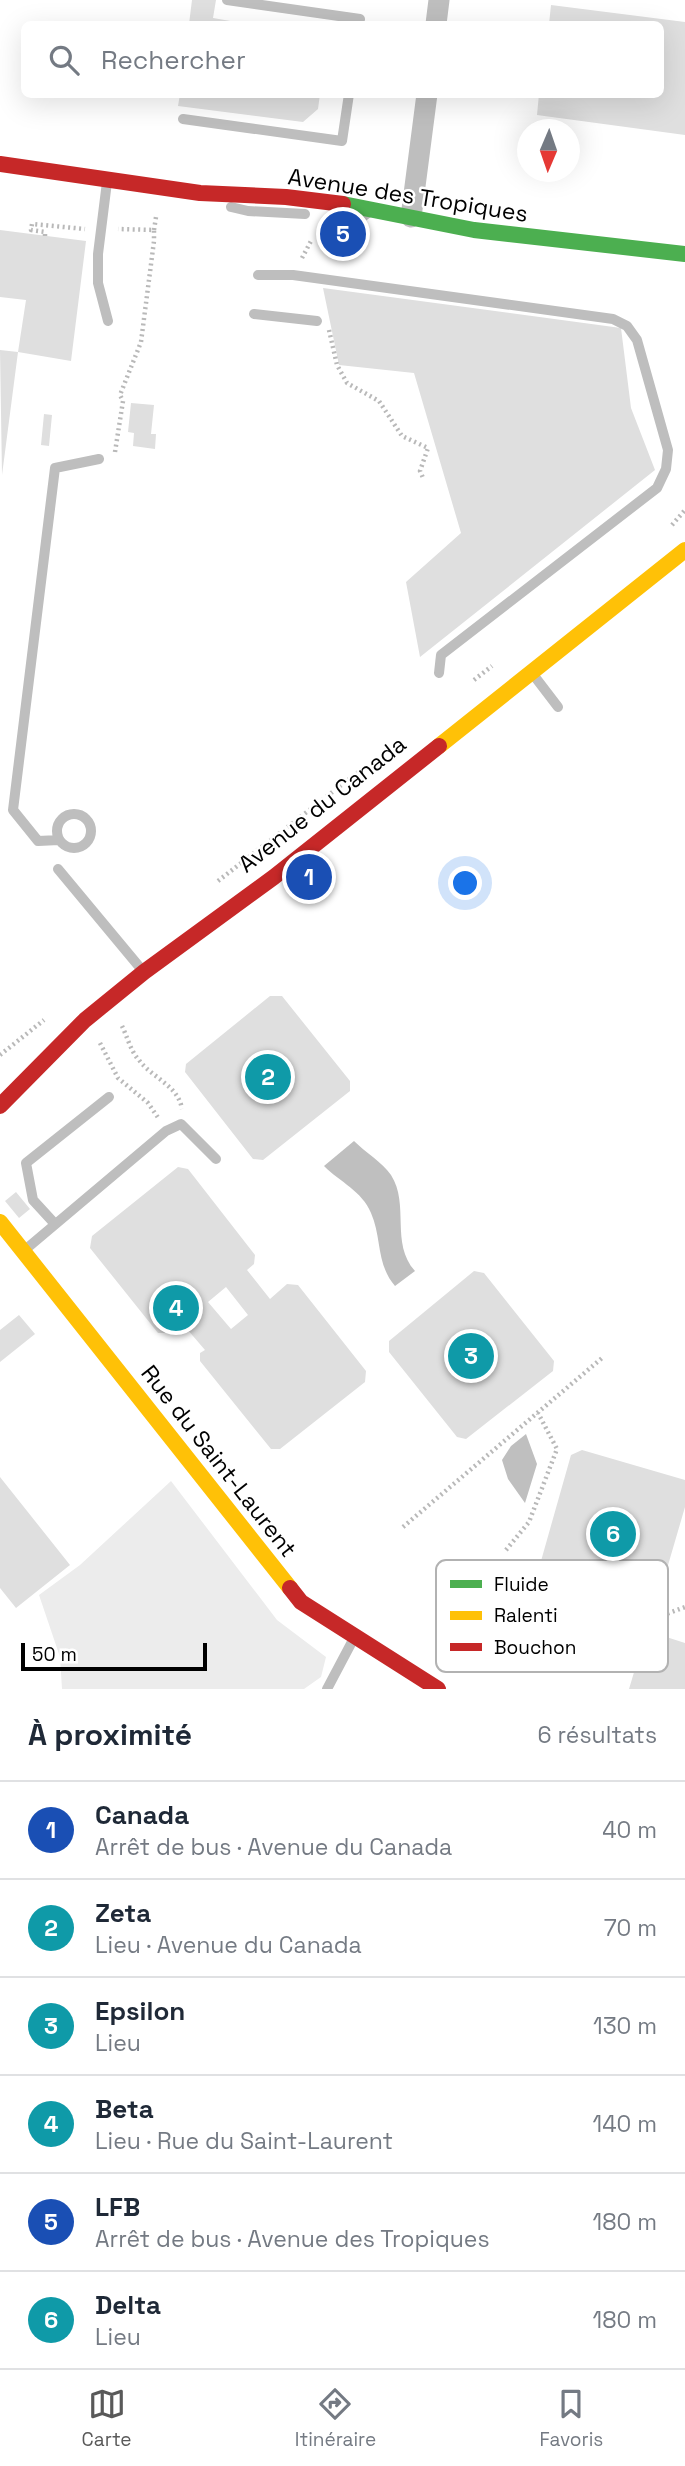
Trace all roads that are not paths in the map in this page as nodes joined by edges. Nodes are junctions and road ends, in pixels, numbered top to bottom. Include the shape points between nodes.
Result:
1 (227, 0) edge
2 (439, 0) edge
3 (360, 21) edge
4 (436, 21) edge
5 (348, 98) edge
6 (426, 98) edge
7 (183, 119) dead end
8 (0, 164) edge
9 (107, 179) junction
10 (411, 217) junction
11 (684, 259) edge
12 (258, 275) dead end
13 (254, 314) dead end
14 (322, 319) road end
15 (108, 321) dead end
16 (99, 459) dead end
17 (685, 550) edge
18 (530, 671) junction
19 (439, 673) dead end
20 (558, 707) dead end
21 (59, 841) dead end
22 (58, 869) dead end
23 (144, 972) junction
24 (109, 1097) dead end
25 (0, 1106) edge
26 (216, 1159) dead end
27 (0, 1222) edge
28 (55, 1224) junction
29 (24, 1251) junction
30 (354, 1637) junction
31 (327, 1689) edge
32 (438, 1689) edge

1 - 3 lane
2 - 4 street
5 - 7 lane via 342,141
6 - 10 street
8 - 9 street, Avenue des Tropiques
9 - 10 street, Avenue des Tropiques via 200,194 286,197
9 - 15 lane via 98,283
10 - 11 street, Avenue des Tropiques
12 - 19 lane via 293,275 613,319 627,326 637,340 668,450 657,488 441,655
13 - 14 lane
16 - 21 lane via 55,468 13,810 38,841
17 - 18 street, Avenue du Canada
18 - 20 lane
18 - 23 street, Avenue du Canada via 274,877
22 - 23 lane
23 - 25 street, Avenue du Canada via 56,1046
24 - 28 lane via 26,1163 33,1200
26 - 28 lane via 181,1124 166,1130
27 - 29 street, Rue du Saint-Laurent
28 - 29 lane
29 - 30 street, Rue du Saint-Laurent via 301,1602
30 - 31 lane
30 - 32 street, Rue du Saint-Laurent

